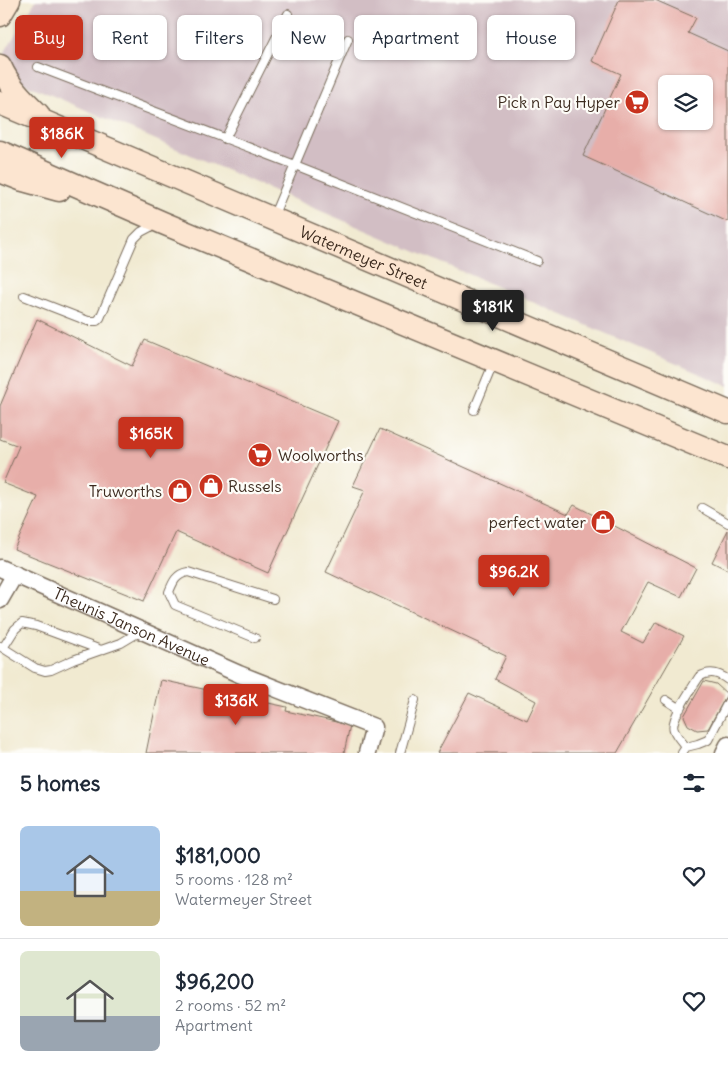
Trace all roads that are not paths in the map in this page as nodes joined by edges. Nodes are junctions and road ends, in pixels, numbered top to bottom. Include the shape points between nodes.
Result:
1 (9, 0) edge
2 (288, 14) dead end
3 (0, 15) edge
4 (348, 39) dead end
5 (0, 66) edge
6 (38, 67) dead end
7 (0, 103) edge
8 (49, 123) junction
9 (225, 138) junction
10 (0, 152) edge
11 (295, 165) junction
12 (0, 171) edge
13 (109, 199) junction
14 (272, 218) junction
15 (163, 223) junction
16 (537, 261) dead end
17 (24, 296) dead end
18 (494, 361) junction
19 (474, 410) dead end
20 (728, 412) edge
21 (728, 458) edge
22 (702, 508) dead end
23 (728, 523) edge
24 (8, 571) edge
25 (273, 598) dead end
26 (0, 600) edge
27 (141, 631) junction
28 (255, 638) dead end
29 (1, 647) edge
30 (102, 650) junction
31 (728, 680) edge
32 (415, 700) dead end
33 (666, 700) dead end
34 (728, 702) edge
35 (680, 709) junction
36 (728, 745) edge
37 (684, 750) edge
38 (367, 753) edge
39 (400, 753) edge
40 (724, 753) edge

1 - 3 main road
2 - 9 lane
4 - 11 lane
5 - 8 main road via 20,98
6 - 9 lane
7 - 8 main road, Watermeyer Street
8 - 14 main road, Watermeyer Street
9 - 11 lane
10 - 13 main road
11 - 14 lane
11 - 16 lane
12 - 13 main road via 45,187
13 - 15 main road
14 - 20 main road, Watermeyer Street
15 - 17 lane via 154,224 134,239 97,321 88,321
15 - 18 main road
18 - 19 lane
18 - 21 main road
22 - 23 lane
24 - 26 street
24 - 27 street, Theunis Janson Avenue
25 - 28 lane via 188,572 178,576 169,592 175,605
27 - 30 lane
27 - 38 street, Theunis Janson Avenue via 374,727
29 - 30 lane via 45,671
29 - 30 lane via 22,624
31 - 35 lane via 713,672 705,673 699,677
32 - 39 lane
33 - 35 lane
34 - 37 lane via 708,740
35 - 37 lane via 673,726
36 - 40 street

